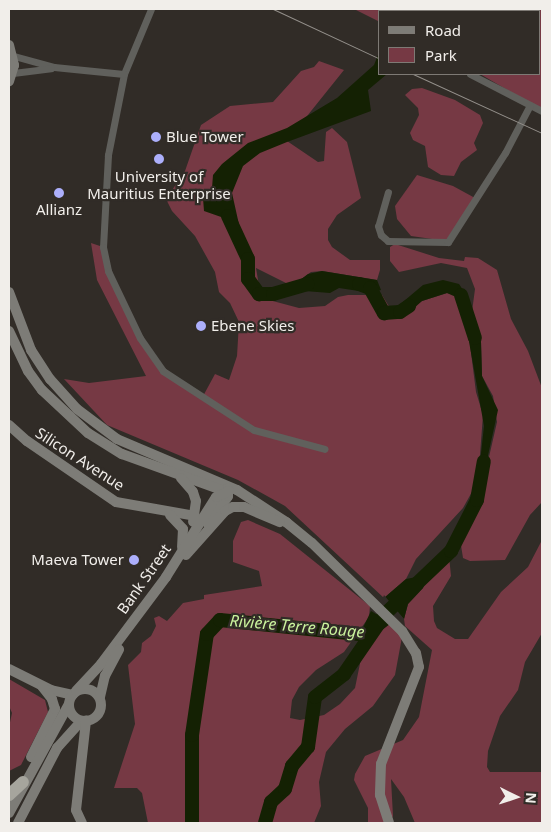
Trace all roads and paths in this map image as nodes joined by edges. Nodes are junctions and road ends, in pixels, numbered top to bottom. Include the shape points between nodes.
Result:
1 (151, 9) edge
2 (9, 45) edge
3 (14, 56) junction
4 (54, 67) junction
5 (124, 74) junction
6 (472, 75) edge
7 (11, 77) edge
8 (530, 105) junction
9 (542, 111) edge
10 (388, 192) dead end
11 (9, 292) edge
12 (9, 330) edge
13 (9, 426) edge
14 (325, 449) dead end
15 (176, 475) junction
16 (224, 484) junction
17 (237, 490) junction
18 (170, 514) junction
19 (195, 516) junction
20 (286, 522) junction
21 (184, 554) junction
22 (9, 669) edge
23 (42, 686) junction
24 (100, 697) junction
25 (72, 698) junction
26 (83, 721) junction
27 (21, 781) junction
28 (9, 793) edge
29 (9, 814) edge
30 (19, 822) edge
31 (82, 823) edge
32 (389, 823) edge

1 - 5 street
2 - 3 street
3 - 4 street
3 - 7 street
4 - 5 street
4 - 7 street
5 - 14 street via 108,155 103,247 108,271 140,338 163,371 237,421 281,440
6 - 8 street
8 - 9 street
8 - 10 street via 505,153 448,242 388,241 378,226
11 - 16 street via 36,357 50,379 77,408 117,439
12 - 15 street via 19,356 37,384 88,433 122,454
13 - 18 street, Silicon Avenue via 27,442 116,502
15 - 19 street via 193,492
15 - 20 street via 233,494
16 - 17 street
16 - 21 street via 228,488 228,496
17 - 20 street
17 - 21 street, Bank Street via 216,497
18 - 19 street, Silicon Avenue
18 - 21 street via 183,528
19 - 21 street
20 - 21 street via 271,520 244,507 233,507 225,511
20 - 32 street via 371,598 402,631 416,653 419,666 381,764 380,795
21 - 24 street via 117,652 105,676
21 - 25 street, Bank Street via 102,664
22 - 23 street
23 - 25 street
23 - 27 street via 55,709
24 - 25 street via 92,690
24 - 26 street via 99,713
25 - 26 street via 72,714
25 - 27 street, Bank Street
26 - 30 street via 57,748
26 - 31 street via 76,810
27 - 28 highway
27 - 29 street

